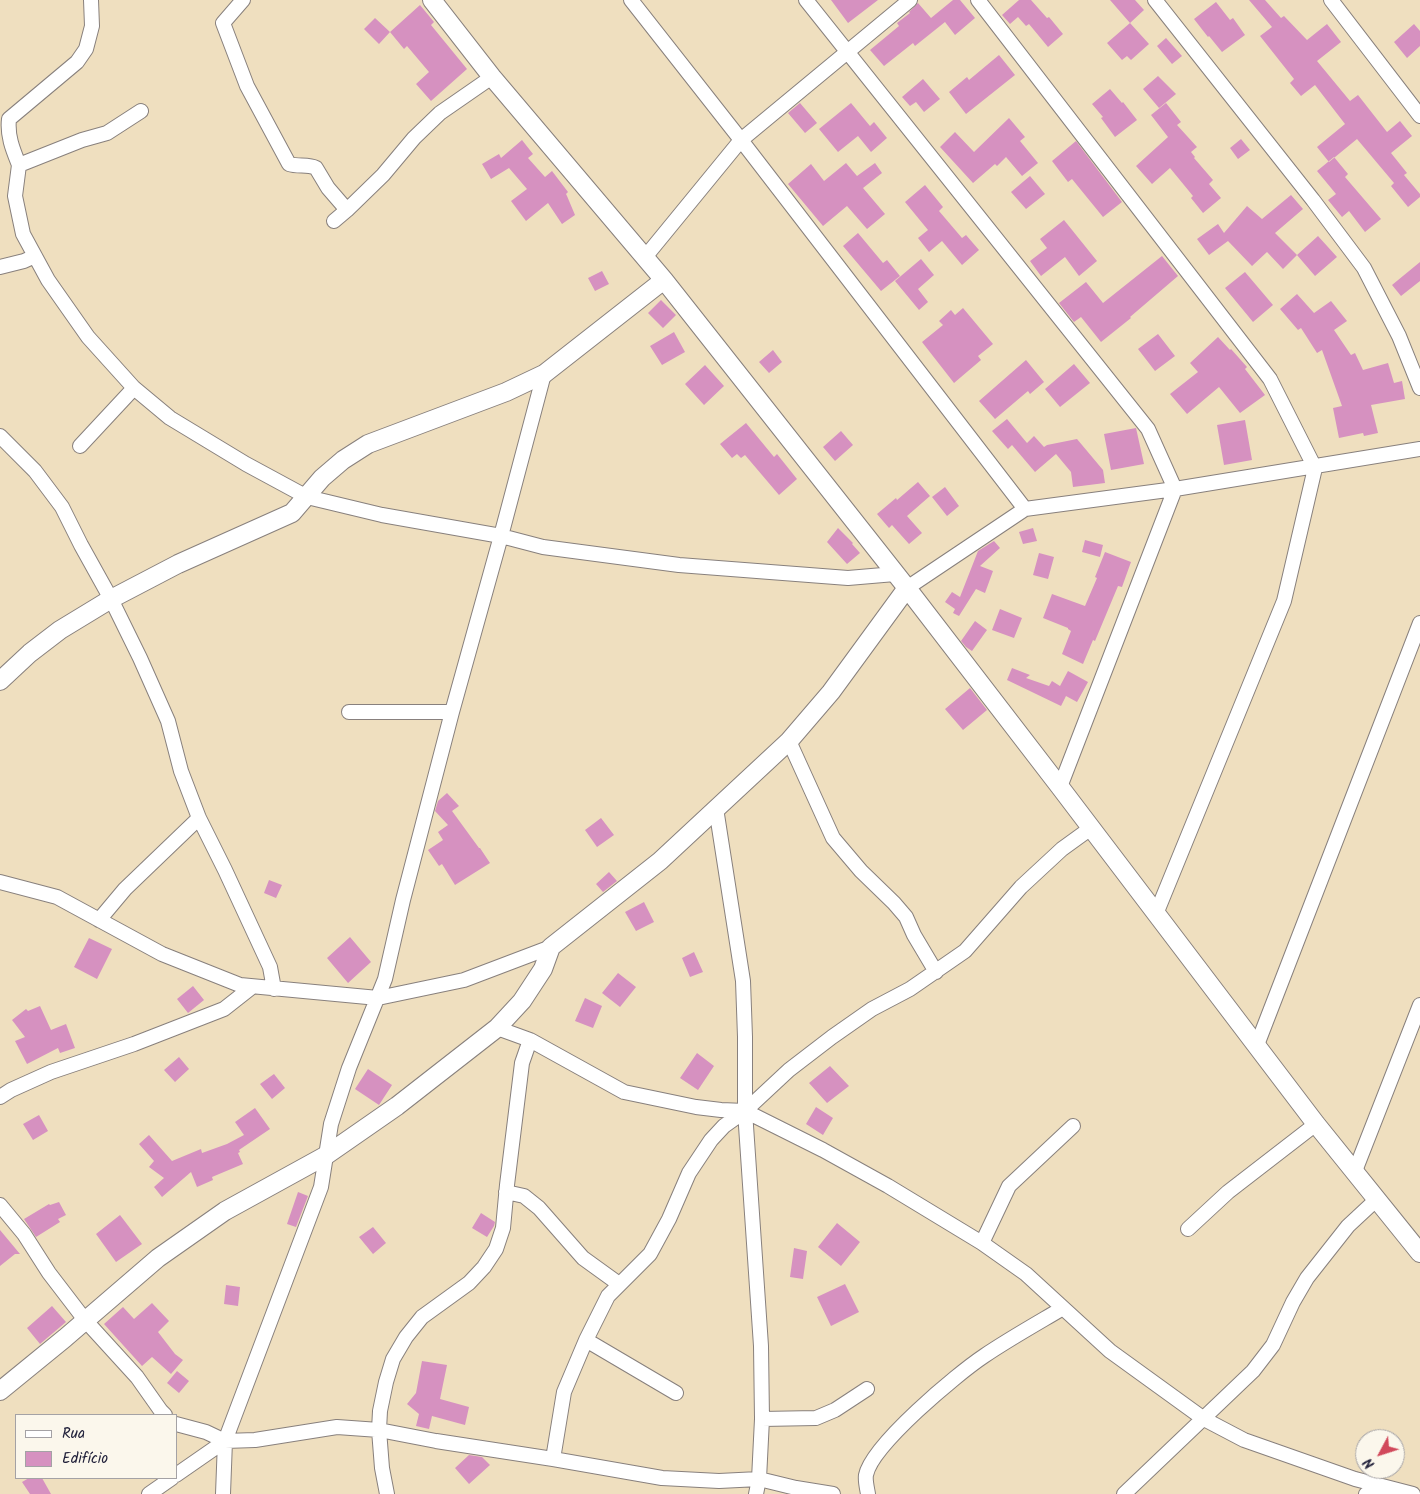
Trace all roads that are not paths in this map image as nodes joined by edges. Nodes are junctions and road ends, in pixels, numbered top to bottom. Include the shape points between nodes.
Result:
1 (91, 0) edge
2 (243, 0) edge
3 (432, 0) edge
4 (631, 0) edge
5 (806, 0) edge
6 (910, 0) edge
7 (978, 0) edge
8 (1155, 0) edge
9 (1331, 0) edge
10 (846, 52) junction
11 (492, 77) junction
12 (140, 111) dead end
13 (1420, 116) edge
14 (742, 140) junction
15 (19, 165) junction
16 (347, 210) junction
17 (334, 221) dead end
18 (35, 256) junction
19 (646, 256) junction
20 (0, 267) edge
21 (664, 280) junction
22 (544, 374) junction
23 (134, 388) junction
24 (1420, 388) edge
25 (0, 436) edge
26 (80, 446) dead end
27 (1420, 449) edge
28 (1315, 468) junction
29 (1175, 489) junction
30 (306, 497) junction
31 (1025, 509) junction
32 (501, 536) junction
33 (895, 574) junction
34 (907, 588) junction
35 (111, 599) junction
36 (1420, 623) edge
37 (0, 681) edge
38 (349, 712) dead end
39 (452, 712) junction
40 (789, 741) junction
41 (1060, 787) junction
42 (716, 808) junction
43 (199, 818) junction
44 (1090, 828) junction
45 (0, 882) edge
46 (1156, 914) junction
47 (99, 920) junction
48 (551, 947) junction
49 (936, 972) junction
50 (252, 986) junction
51 (274, 989) junction
52 (378, 998) junction
53 (1420, 1005) edge
54 (497, 1028) junction
55 (530, 1040) junction
56 (1257, 1045) junction
57 (0, 1097) edge
58 (745, 1111) junction
59 (1316, 1124) junction
60 (1073, 1126) dead end
61 (325, 1156) junction
62 (1355, 1171) junction
63 (506, 1192) junction
64 (1378, 1199) junction
65 (0, 1205) edge
66 (1188, 1229) dead end
67 (982, 1243) junction
68 (1420, 1253) edge
69 (620, 1284) junction
70 (1063, 1308) junction
71 (85, 1320) junction
72 (586, 1340) junction
73 (867, 1389) dead end
74 (0, 1391) edge
75 (676, 1393) dead end
76 (164, 1414) edge
77 (762, 1419) junction
78 (1204, 1419) junction
79 (178, 1425) edge
80 (379, 1430) junction
81 (225, 1441) junction
82 (554, 1459) junction
83 (178, 1474) edge
84 (170, 1479) edge
85 (758, 1479) junction
86 (1385, 1487) junction
87 (148, 1494) edge
88 (223, 1494) edge
89 (387, 1494) edge
90 (756, 1494) edge
91 (833, 1494) edge
92 (868, 1494) edge
93 (1124, 1494) edge
94 (1366, 1494) edge
95 (1412, 1494) edge

1 - 15 street via 92,26 86,49 77,62 9,119 12,149
2 - 16 street via 223,23 247,86 289,164 316,168
3 - 11 street
4 - 14 street
5 - 10 street
6 - 10 street
7 - 28 street via 1270,379
8 - 24 street via 1364,268 1400,336
9 - 13 street
10 - 14 street
10 - 29 street via 1148,429
11 - 16 street via 440,113
11 - 19 street
12 - 15 street via 107,133
14 - 19 street
14 - 31 street
15 - 18 street via 15,196 23,234
16 - 17 street
18 - 20 street
18 - 23 street via 88,337
19 - 21 street
21 - 22 street
21 - 33 street
22 - 30 street via 506,392 368,444 343,460
22 - 32 street
23 - 26 street
23 - 30 street via 170,418
25 - 35 street via 35,471 62,507
27 - 28 street
28 - 29 street
28 - 46 street via 1284,601
29 - 31 street
29 - 41 street
30 - 32 street via 382,515
30 - 35 street via 292,513 178,564
31 - 34 street
32 - 33 street via 543,547 679,565 848,578
32 - 39 street
33 - 34 street
34 - 40 street via 831,692
34 - 41 street
35 - 37 street via 60,630
35 - 43 street via 168,721 181,771
36 - 56 street
38 - 39 street
39 - 52 street
40 - 42 street
40 - 49 street via 833,838 906,917
41 - 44 street
42 - 48 street via 660,861
42 - 58 street via 743,981
43 - 47 street via 125,889
43 - 51 street via 270,967
44 - 46 street
44 - 49 street via 1021,887 964,951
45 - 47 street via 57,897
46 - 56 street
47 - 50 street via 162,954 240,985
48 - 52 street via 464,980
48 - 54 street via 543,968 522,1001
49 - 58 street via 872,1009 832,1037 789,1070
50 - 51 street
50 - 57 street via 224,1009 51,1072
51 - 52 street
52 - 61 street via 349,1068 331,1124
53 - 62 street
54 - 55 street
54 - 61 street via 397,1106
55 - 58 street via 624,1092 721,1110
55 - 63 street via 522,1063
56 - 59 street
58 - 67 street via 888,1186
58 - 69 street via 711,1140 688,1173 669,1220 650,1254
58 - 77 street via 761,1346
59 - 62 street
59 - 66 street via 1228,1192
60 - 67 street via 1009,1186
61 - 71 street via 225,1211 158,1258
61 - 81 street via 321,1187
62 - 64 street
63 - 69 street via 524,1196 539,1208 583,1258
63 - 80 street via 504,1228 496,1249 469,1283 422,1317 393,1359 380,1411
64 - 68 street
64 - 78 street via 1348,1226 1307,1278 1292,1302 1273,1345 1253,1371
65 - 71 street
67 - 70 street via 1026,1274
69 - 72 street via 608,1296
70 - 78 street via 1110,1351
70 - 92 street via 982,1356 896,1431 877,1452 866,1475
71 - 74 street
71 - 76 street via 137,1377
72 - 75 street
72 - 82 street via 564,1392
73 - 77 street via 816,1418
77 - 85 street
78 - 86 street via 1244,1440
78 - 93 street
79 - 81 street
80 - 81 street via 337,1427 255,1440
80 - 82 street
80 - 89 street
81 - 83 street
81 - 88 street
82 - 85 street via 662,1478
84 - 87 street
85 - 90 street
85 - 91 street
86 - 94 street
86 - 95 street

